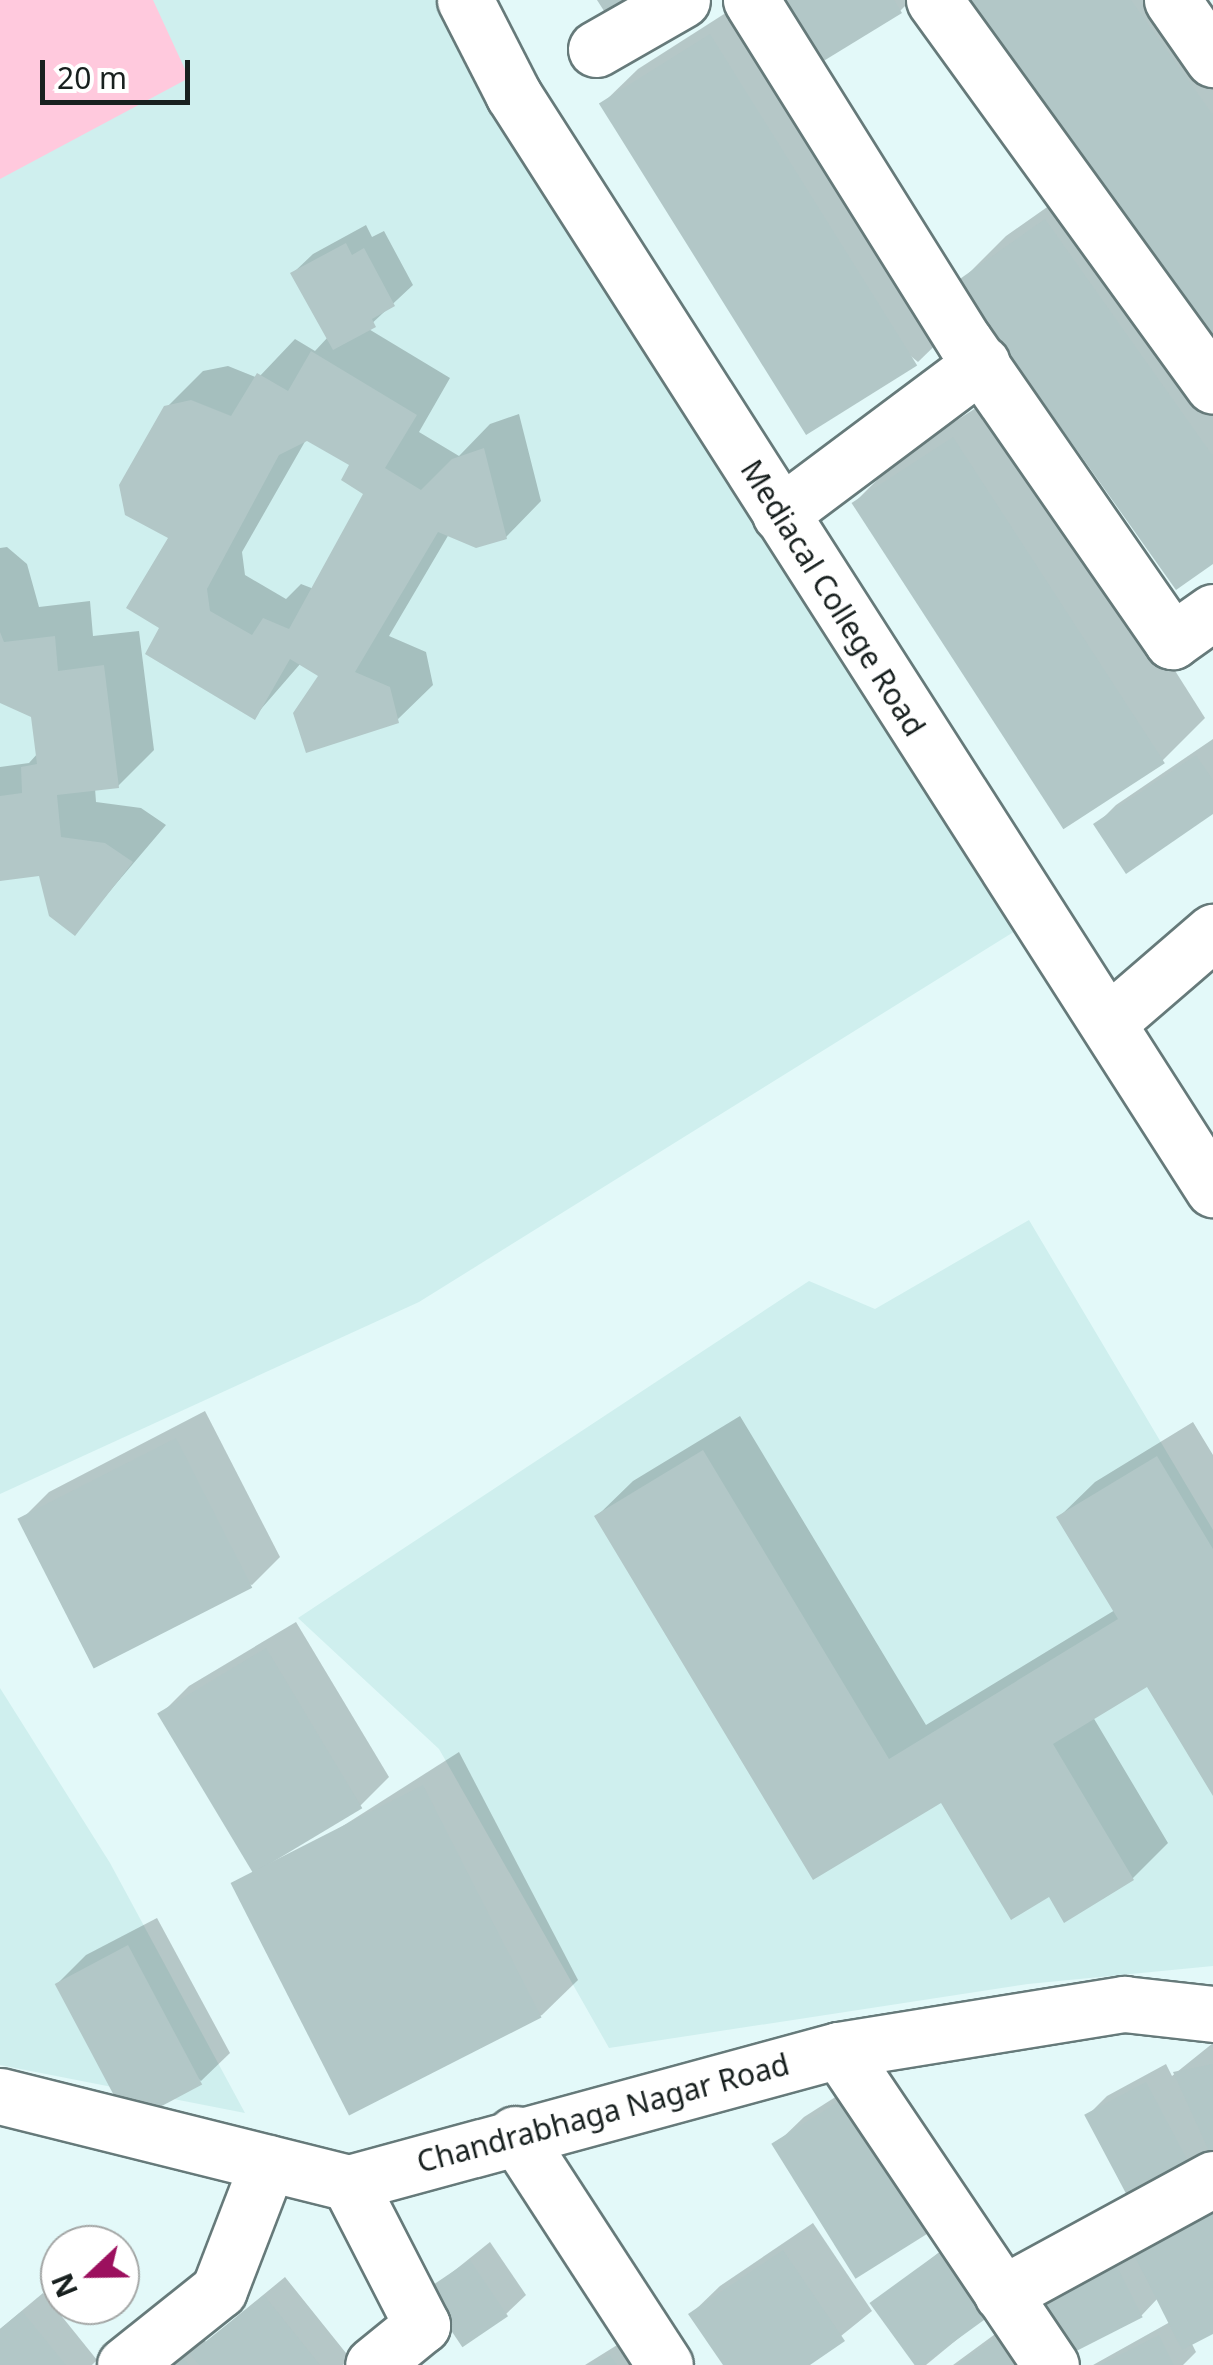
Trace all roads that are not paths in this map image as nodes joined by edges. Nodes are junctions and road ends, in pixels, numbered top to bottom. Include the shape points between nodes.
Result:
1 (465, 0) edge
2 (682, 0) edge
3 (751, 0) edge
4 (934, 0) edge
5 (1172, 0) edge
6 (596, 49) dead end
7 (1213, 60) edge
8 (973, 352) junction
9 (1213, 386) edge
10 (770, 499) junction
11 (1213, 612) edge
12 (1213, 932) edge
13 (1111, 1020) junction
14 (1213, 1188) edge
15 (1213, 2014) edge
16 (839, 2050) junction
17 (0, 2096) edge
18 (515, 2134) junction
19 (268, 2162) junction
20 (1213, 2179) edge
21 (348, 2182) junction
22 (1002, 2294) junction
23 (125, 2365) edge
24 (373, 2365) edge
25 (665, 2365) edge
26 (1051, 2365) edge

1 - 10 street, Mediacal College Road via 513,94
2 - 6 street
3 - 8 street
4 - 9 street
5 - 7 street
8 - 10 street
8 - 11 street via 1172,641
10 - 13 street, Mediacal College Road via 1036,918
12 - 13 street
13 - 14 street, Mediacal College Road
15 - 16 street, Chandrabhaga Nagar Road via 1124,2004
16 - 18 street, Chandrabhaga Nagar Road
16 - 22 street
17 - 19 street
18 - 21 street, Chandrabhaga Nagar Road
18 - 25 street
19 - 21 street
19 - 23 street via 219,2290
20 - 22 street
21 - 24 street via 422,2325
22 - 26 street

